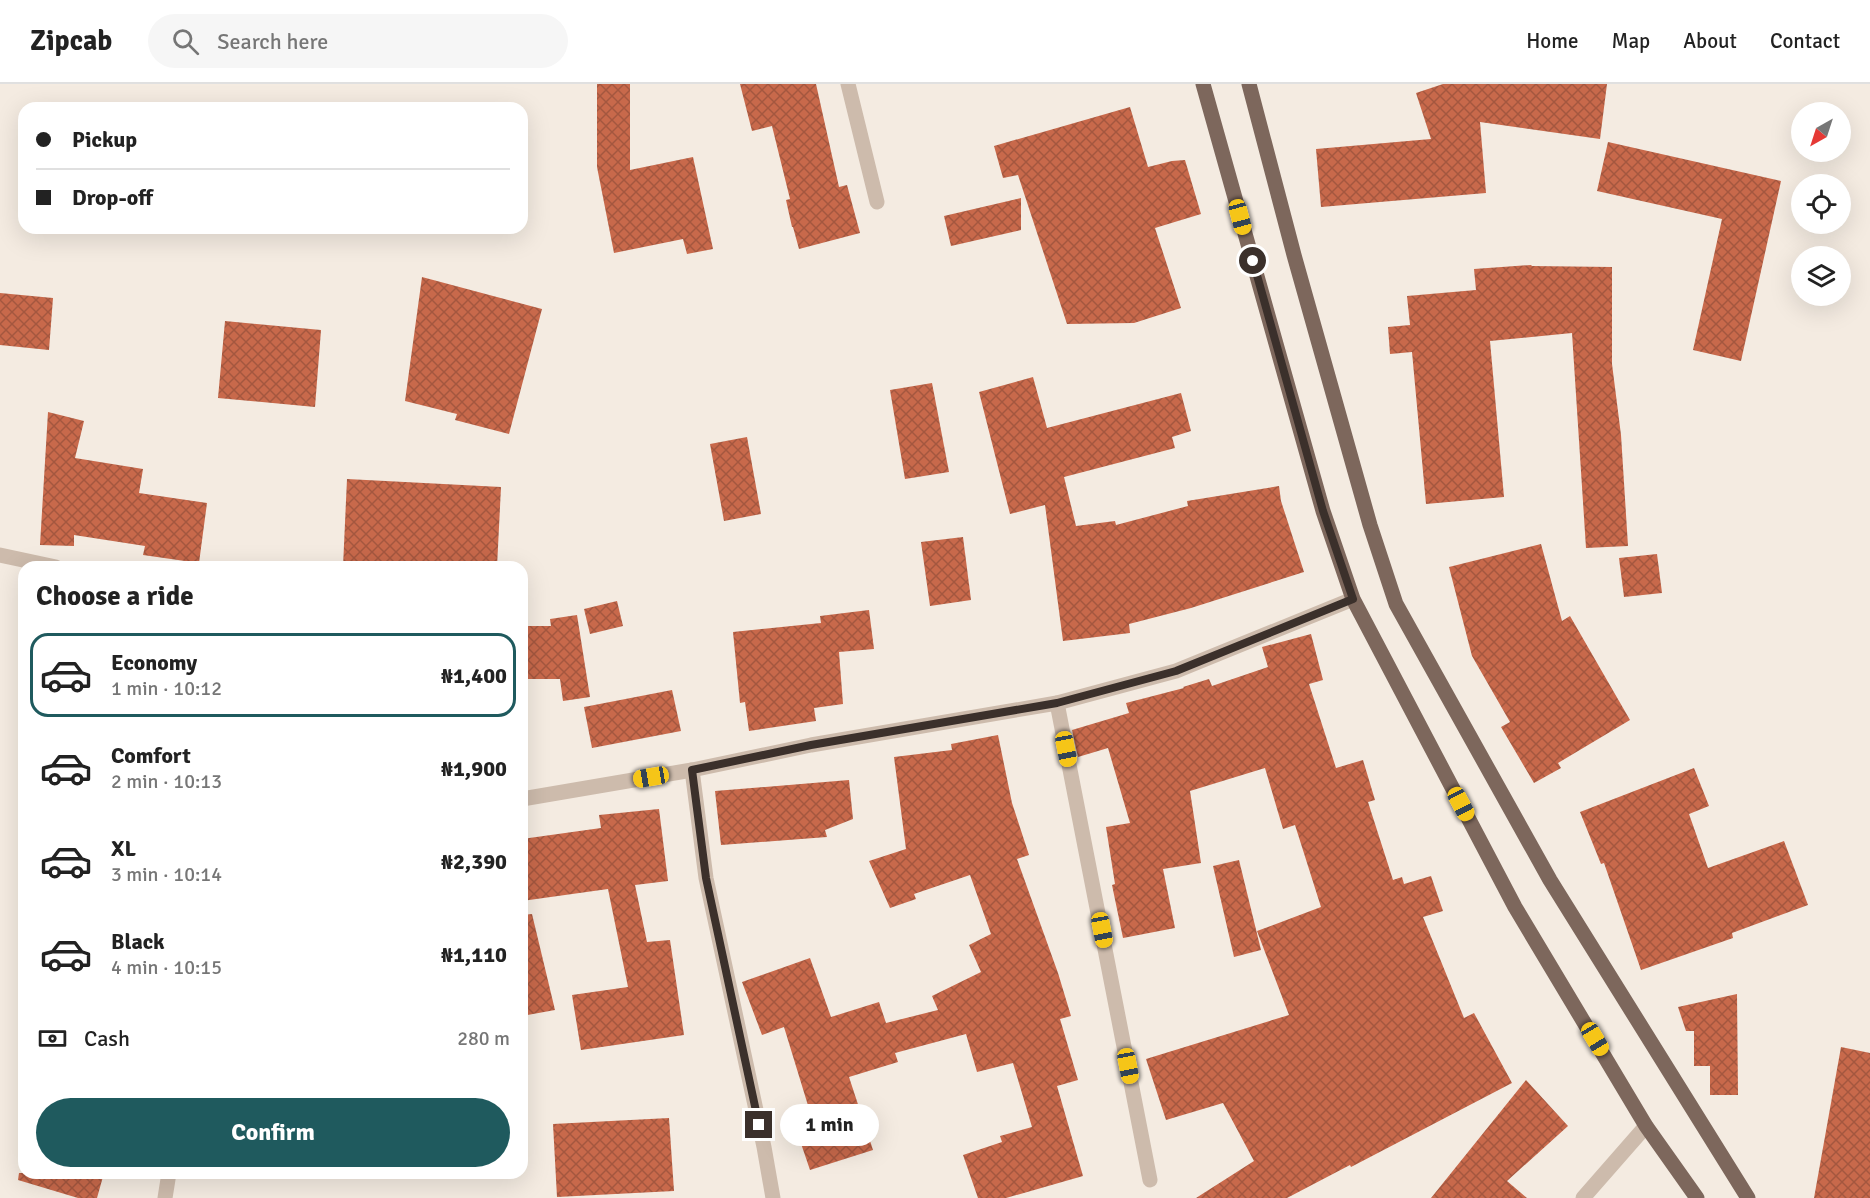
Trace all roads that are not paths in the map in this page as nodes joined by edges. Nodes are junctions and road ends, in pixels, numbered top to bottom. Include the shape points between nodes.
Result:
1 (848, 84) edge
2 (1203, 84) edge
3 (1249, 84) edge
4 (877, 202) dead end
5 (0, 555) edge
6 (28, 561) edge
7 (1353, 599) junction
8 (1057, 703) junction
9 (692, 770) junction
10 (528, 798) edge
11 (1646, 1126) junction
12 (168, 1179) edge
13 (1150, 1180) dead end
14 (165, 1198) edge
15 (773, 1198) edge
16 (1583, 1198) edge
17 (1697, 1198) edge
18 (1748, 1198) edge

1 - 4 street
2 - 7 main road via 1323,511
3 - 18 main road via 1370,525 1396,604 1550,880
5 - 6 street
7 - 8 street via 1176,671
7 - 11 main road via 1515,907
8 - 9 street via 811,745
8 - 13 street
9 - 10 street
9 - 15 street via 706,878
11 - 16 street
11 - 17 main road
12 - 14 street

